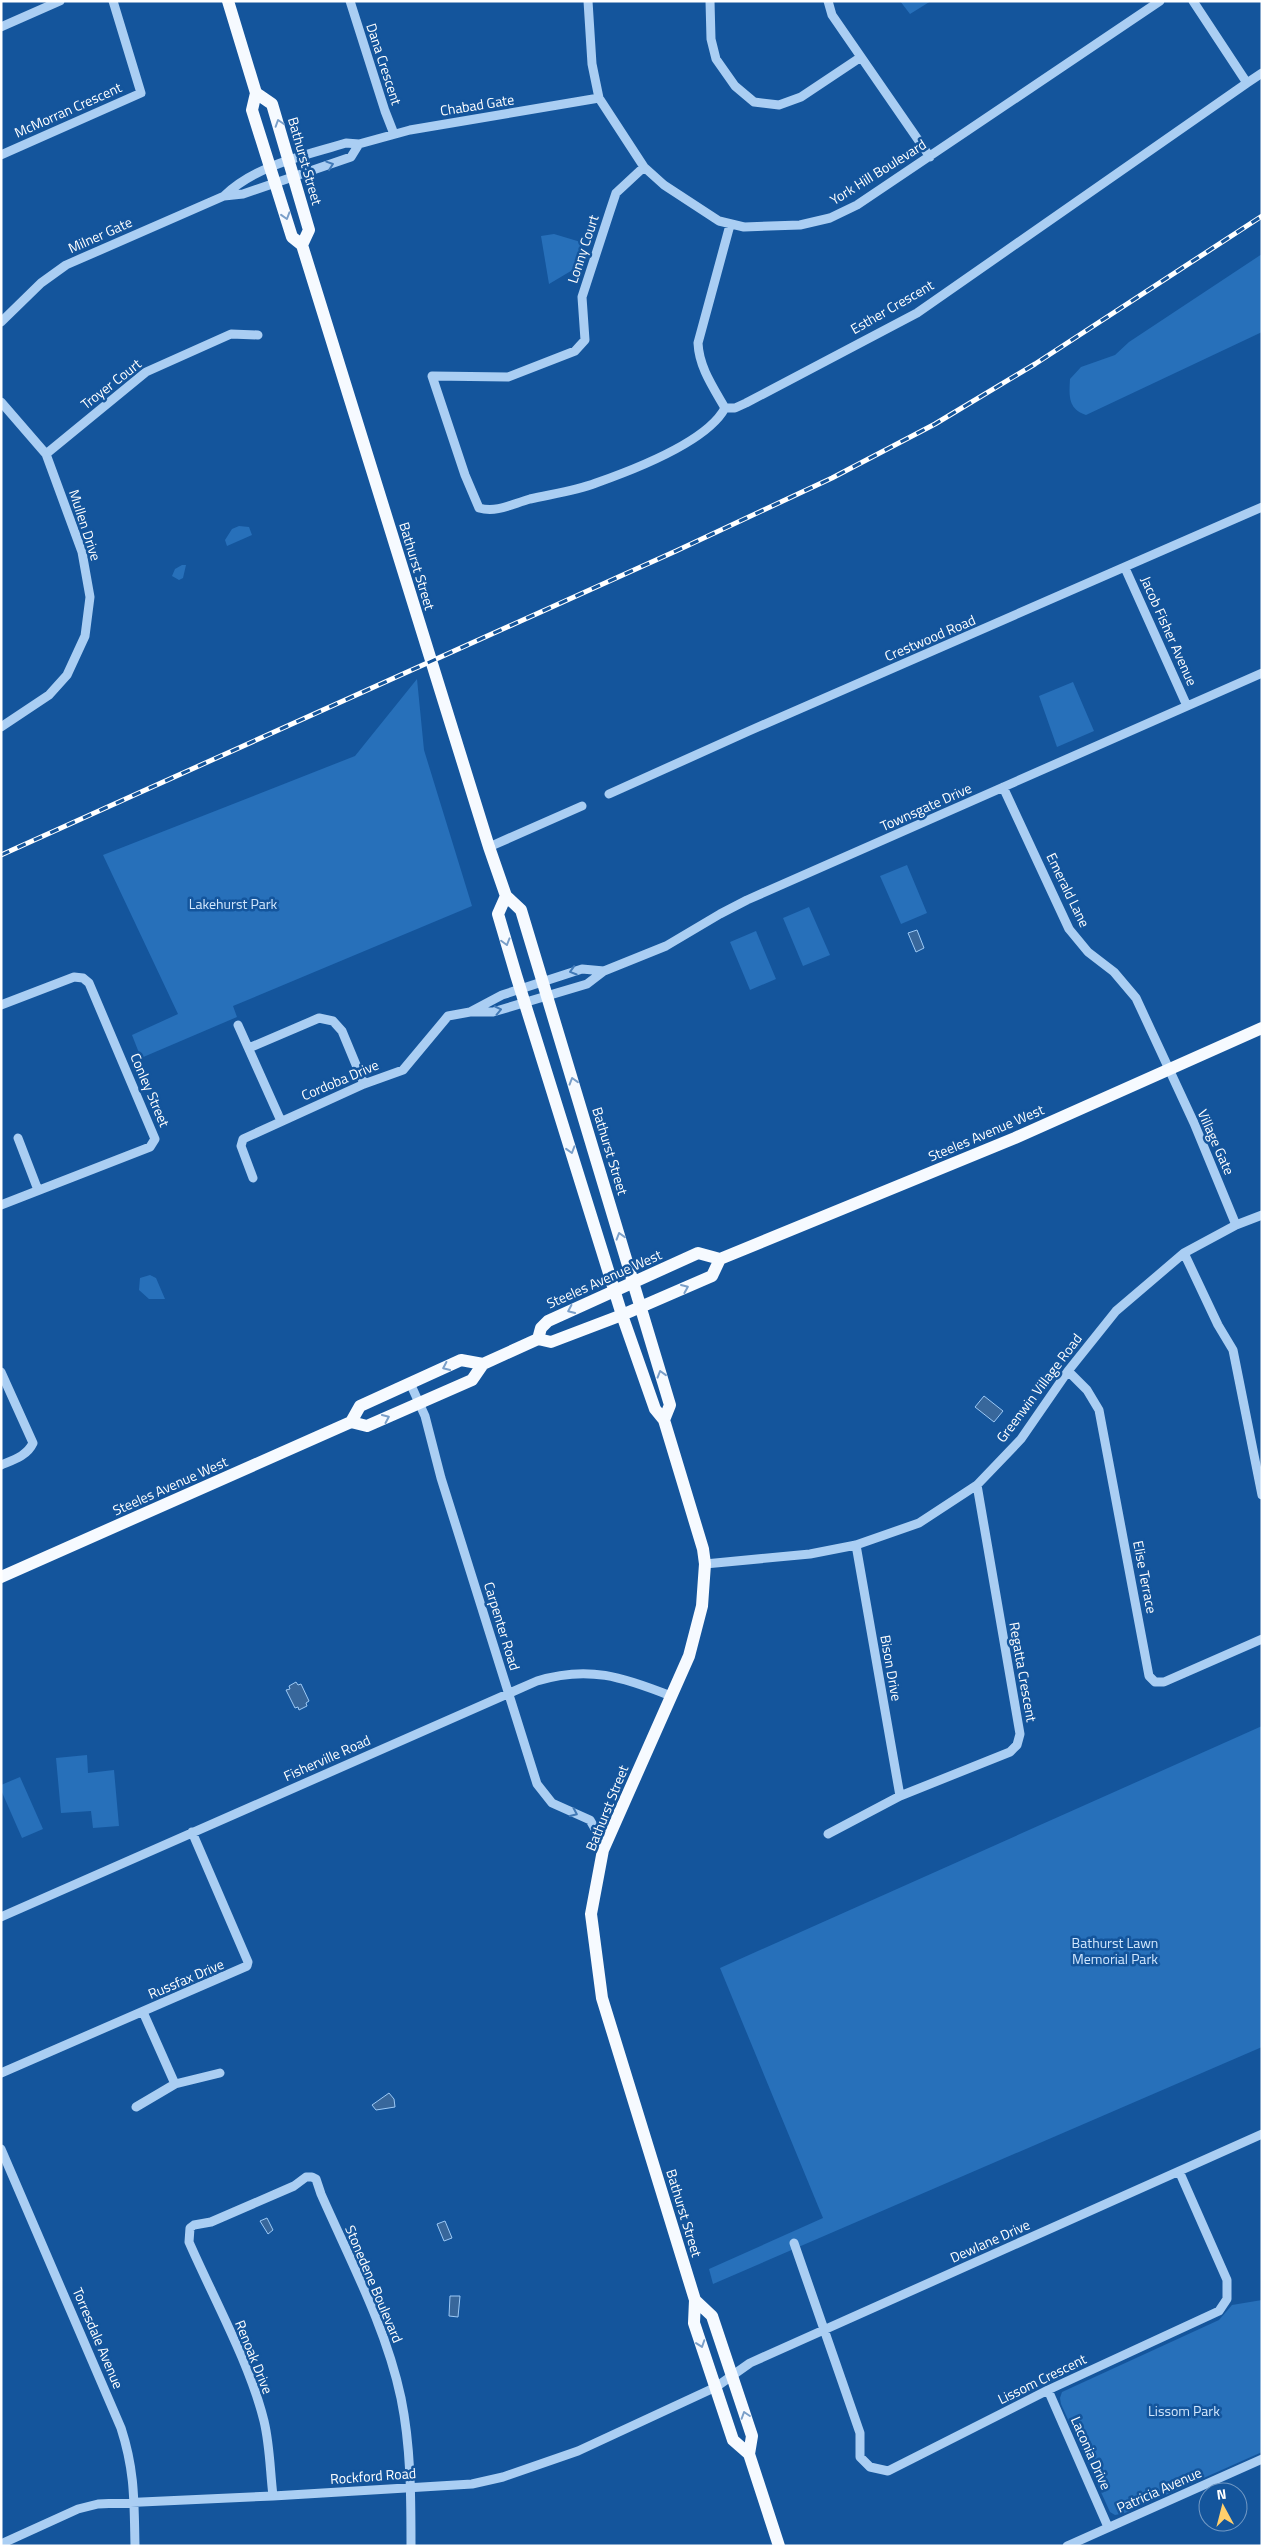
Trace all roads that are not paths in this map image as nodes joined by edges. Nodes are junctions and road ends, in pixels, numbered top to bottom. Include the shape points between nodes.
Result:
1 (60, 1) edge
2 (113, 1) edge
3 (228, 1) edge
4 (350, 1) edge
5 (588, 1) edge
6 (710, 1) edge
7 (828, 1) edge
8 (1160, 1) edge
9 (1192, 1) edge
10 (1, 27) edge
11 (861, 57) junction
12 (1262, 73) edge
13 (1247, 83) junction
14 (256, 93) junction
15 (600, 98) junction
16 (394, 134) junction
17 (359, 144) junction
18 (1, 155) edge
19 (930, 157) junction
20 (291, 161) junction
21 (271, 167) junction
22 (644, 168) junction
23 (295, 176) junction
24 (276, 182) junction
25 (224, 196) junction
26 (730, 225) junction
27 (302, 245) junction
28 (1, 322) edge
29 (258, 335) dead end
30 (1, 402) edge
31 (725, 408) junction
32 (46, 454) junction
33 (1262, 508) edge
34 (1125, 568) junction
35 (1262, 674) edge
36 (1187, 706) junction
37 (1, 728) edge
38 (1003, 787) junction
39 (609, 794) dead end
40 (582, 806) dead end
41 (489, 847) junction
42 (506, 896) junction
43 (604, 971) junction
44 (544, 982) junction
45 (520, 989) junction
46 (548, 996) junction
47 (525, 1004) junction
48 (1, 1005) edge
49 (470, 1012) junction
50 (238, 1025) dead end
51 (1262, 1028) edge
52 (249, 1048) junction
53 (1168, 1070) junction
54 (364, 1084) junction
55 (281, 1121) junction
56 (18, 1138) dead end
57 (253, 1178) dead end
58 (38, 1190) junction
59 (1, 1205) edge
60 (1262, 1215) edge
61 (1236, 1225) junction
62 (1184, 1253) junction
63 (720, 1259) junction
64 (633, 1283) junction
65 (615, 1291) junction
66 (640, 1308) junction
67 (622, 1315) junction
68 (538, 1339) junction
69 (483, 1364) junction
70 (1068, 1371) junction
71 (1, 1372) edge
72 (410, 1383) junction
73 (420, 1402) junction
74 (664, 1420) junction
75 (351, 1422) junction
76 (1, 1465) edge
77 (977, 1485) junction
78 (1262, 1495) edge
79 (856, 1545) junction
80 (705, 1564) junction
81 (1, 1577) edge
82 (1262, 1639) edge
83 (508, 1694) junction
84 (671, 1696) junction
85 (900, 1796) junction
86 (192, 1832) junction
87 (828, 1834) dead end
88 (604, 1850) junction
89 (1, 1916) edge
90 (143, 2012) junction
91 (1, 2073) edge
92 (220, 2073) dead end
93 (175, 2084) junction
94 (136, 2107) dead end
95 (1262, 2134) edge
96 (1, 2149) edge
97 (1179, 2171) junction
98 (188, 2235) joint
99 (794, 2243) dead end
100 (695, 2300) junction
101 (825, 2331) junction
102 (733, 2377) junction
103 (716, 2387) junction
104 (1048, 2390) junction
105 (749, 2454) junction
106 (1262, 2459) edge
107 (411, 2488) junction
108 (273, 2496) junction
109 (135, 2502) junction
110 (1108, 2527) junction
111 (1, 2544) edge
112 (1068, 2545) edge
113 (135, 2546) edge
114 (411, 2546) edge
115 (778, 2546) edge

1 - 10 street
2 - 18 street, McMorran Crescent via 141,93
3 - 14 main road, Bathurst Street
4 - 16 street, Dana Crescent
5 - 15 street, York Hill Boulevard via 592,64
6 - 11 street via 711,39 716,59 734,86 754,102 779,105 801,97
7 - 11 street via 832,15
8 - 19 street, York Hill Boulevard
9 - 13 street
11 - 19 street
12 - 13 street, Esther Crescent
13 - 31 street, Esther Crescent via 917,313 736,408
20 -> 14 main road, Bathurst Street via 272,104
14 - 21 main road, Bathurst Street via 252,110
15 - 16 street, Chabad Gate
15 - 22 street, York Hill Boulevard
16 - 17 street, Chabad Gate
17 - 20 street, Chabad Gate via 346,143
23 -> 17 street, Chabad Gate via 352,157
19 - 26 street, York Hill Boulevard via 830,218 800,225
20 - 21 street, Chabad Gate
20 - 23 main road, Bathurst Street
21 - 24 main road, Bathurst Street
21 - 25 street, Milner Gate via 239,181
22 - 26 street, York Hill Boulevard via 664,186
22 - 31 street, Lonny Court via 616,194 582,297 585,340 575,351 508,377 432,376 465,475 479,508 492,512 519,502 595,484 649,461 697,438 720,418
23 - 24 street, Chabad Gate
23 - 27 main road, Bathurst Street via 309,230
24 - 25 street, Milner Gate via 243,194
24 -> 27 main road, Bathurst Street via 292,237
25 - 28 street, Milner Gate via 66,265 41,283
26 - 31 street via 698,343 701,363
27 - 41 main road, Bathurst Street
29 - 32 street, Troyer Court via 231,334 146,372
30 - 32 street, Mullen Drive
32 - 37 street, Mullen Drive via 82,552 90,597 85,636 67,675 49,695
33 - 34 street, Crestwood Road
34 - 36 street, Jacob Fisher Avenue
34 - 39 street, Crestwood Road
35 - 36 street, Townsgate Drive
36 - 38 street, Townsgate Drive
38 - 43 street, Townsgate Drive via 747,900 666,946
38 - 53 street, Emerald Lane via 1069,929 1088,952 1104,962 1128,986
40 - 41 street
41 - 42 main road, Bathurst Street
42 - 44 main road, Bathurst Street via 521,910
42 -> 45 main road, Bathurst Street via 498,914
43 -> 44 street, Townsgate Drive via 582,969
43 - 46 street, Townsgate Drive via 587,984
44 - 45 street, Townsgate Drive
44 - 46 main road, Bathurst Street
45 - 47 main road, Bathurst Street
45 - 49 street, Cordoba Drive
46 - 47 street, Townsgate Drive
64 -> 46 main road, Bathurst Street
49 -> 47 street, Cordoba Drive via 493,1012
47 -> 65 main road, Bathurst Street
48 - 58 street, Conley Street via 74,977 83,978 89,984 155,1139 150,1147
49 - 54 street, Cordoba Drive via 448,1016 403,1070
50 - 52 street
51 - 53 main road, Steeles Avenue West
52 - 54 street via 319,1018 328,1019 342,1031
52 - 55 street
53 - 61 street, Village Gate
53 - 63 main road, Steeles Avenue West via 1015,1138
54 - 55 street, Cordoba Drive
55 - 57 street, Cordoba Drive via 240,1143
56 - 58 street
58 - 59 street, Conley Street
60 - 61 street, Greenwin Village Road
61 - 62 street, Greenwin Village Road
62 - 70 street, Greenwin Village Road via 1116,1311
62 - 78 street via 1233,1350
63 - 64 main road, Steeles Avenue West via 698,1253
66 -> 63 main road, Steeles Avenue West via 712,1276
64 - 65 main road, Steeles Avenue West
64 - 66 main road, Bathurst Street
65 - 67 main road, Bathurst Street
65 -> 68 main road, Steeles Avenue West via 548,1321 541,1328
66 - 67 main road, Steeles Avenue West
74 -> 66 main road, Bathurst Street via 670,1405
67 - 68 main road, Steeles Avenue West via 551,1342
67 - 74 main road, Bathurst Street via 656,1409
68 - 69 main road, Steeles Avenue West
69 -> 72 main road, Steeles Avenue West via 461,1360
69 - 73 main road, Steeles Avenue West via 472,1380
70 - 77 street, Greenwin Village Road via 1020,1439
70 - 82 street, Elise Terrace via 1087,1390 1099,1410 1149,1676 1155,1682 1164,1682
71 - 76 street via 33,1444 23,1456
72 - 73 street, Carpenter Road
72 - 75 main road, Steeles Avenue West via 360,1406
75 -> 73 main road, Steeles Avenue West via 367,1426
73 - 83 street, Carpenter Road
74 - 80 main road, Bathurst Street via 696,1520
75 - 81 main road, Steeles Avenue West
77 - 79 street, Greenwin Village Road via 919,1523
77 - 85 street, Regatta Crescent via 1020,1734 1010,1752
79 - 80 street, Greenwin Village Road via 810,1554
79 - 85 street, Bison Drive
80 - 84 main road, Bathurst Street via 702,1606 689,1656
83 - 84 street, Fisherville Road via 537,1681 574,1672 606,1674
83 - 86 street, Fisherville Road
83 -> 88 street, Carpenter Road via 537,1784 552,1803 590,1820
84 - 88 main road, Bathurst Street
85 - 87 street, Regatta Crescent
86 - 89 street, Fisherville Road
86 - 90 street, Russfax Drive via 248,1964 244,1969
88 - 100 main road, Bathurst Street via 591,1914 602,1998
90 - 91 street, Russfax Drive
90 - 93 street
92 - 93 street
93 - 94 street
95 - 97 street, Dewlane Drive
96 - 109 street, Torresdale Avenue via 122,2428 131,2458
97 - 101 street, Dewlane Drive
97 - 104 street, Lissom Crescent via 1227,2280 1229,2292 1224,2305 1210,2317
98 - 107 street, Stonedene Boulevard via 194,2225 210,2222 294,2186 306,2177 316,2179 392,2362 407,2432
98 - 108 street, Renoak Drive via 246,2369 261,2412 269,2449
99 - 101 street, Lissom Crescent
100 - 102 main road, Bathurst Street via 712,2316
100 -> 103 main road, Bathurst Street via 694,2323
101 - 102 street, Dewlane Drive via 750,2363
101 - 104 street, Lissom Crescent via 860,2433 858,2453 870,2467 888,2471
102 - 103 street, Rockford Road
105 -> 102 main road, Bathurst Street via 752,2436
103 - 105 main road, Bathurst Street via 733,2440
103 - 107 street, Rockford Road via 551,2462 472,2484
104 - 110 street, Laconia Drive
105 - 115 main road, Bathurst Street
106 - 110 street, Patricia Avenue
107 - 108 street, Rockford Road
107 - 114 street, Stonedene Boulevard
108 - 109 street, Rockford Road
109 - 111 street, Rockford Road via 98,2504 78,2509
109 - 113 street, Torresdale Avenue
110 - 112 street, Patricia Avenue

